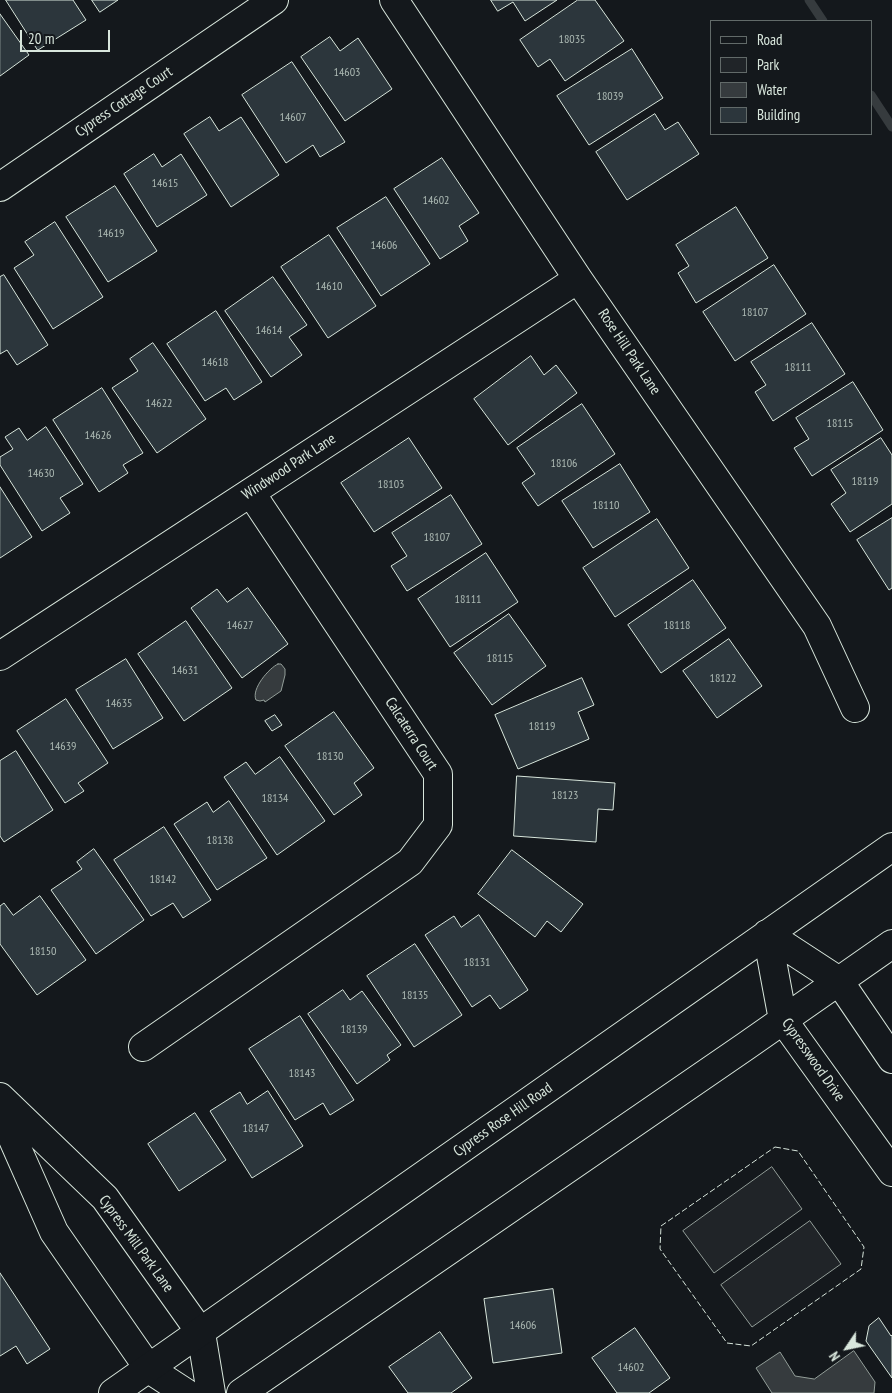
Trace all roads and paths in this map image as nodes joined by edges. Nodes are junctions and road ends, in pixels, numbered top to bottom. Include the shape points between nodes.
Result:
1 (274, 0) edge
2 (394, 0) edge
3 (0, 187) edge
4 (578, 279) junction
5 (251, 493) junction
6 (0, 656) edge
7 (855, 708) dead end
8 (892, 847) edge
9 (767, 934) junction
10 (892, 944) edge
11 (838, 981) junction
12 (783, 1020) junction
13 (143, 1047) dead end
14 (892, 1059) edge
15 (0, 1097) edge
16 (0, 1110) edge
17 (892, 1172) edge
18 (201, 1332) junction
19 (149, 1368) junction
20 (113, 1393) edge
21 (186, 1393) edge
22 (211, 1393) edge
23 (242, 1393) edge

1 - 3 street, Cypress Cottage Court
2 - 4 street, Rose Hill Park Lane
4 - 5 street, Windwood Park Lane
4 - 7 street, Rose Hill Park Lane via 817,626
5 - 6 street, Windwood Park Lane
5 - 13 street, Calcaterra Court via 438,774 438,825 410,862
8 - 9 street, Cypress Rose Hill Road
9 - 11 street
9 - 12 street, Cypresswood Drive
9 - 18 street, Cypress Rose Hill Road
10 - 11 street
11 - 12 street
11 - 14 street
12 - 17 street, Cypresswood Drive
12 - 23 street
15 - 18 street, Cypress Mill Park Lane via 105,1198
16 - 19 street via 54,1232
18 - 19 street, Cypress Rose Hill Road
18 - 22 street, Cypress Mill Park Lane
19 - 20 street, Cypress Rose Hill Road
19 - 21 street

